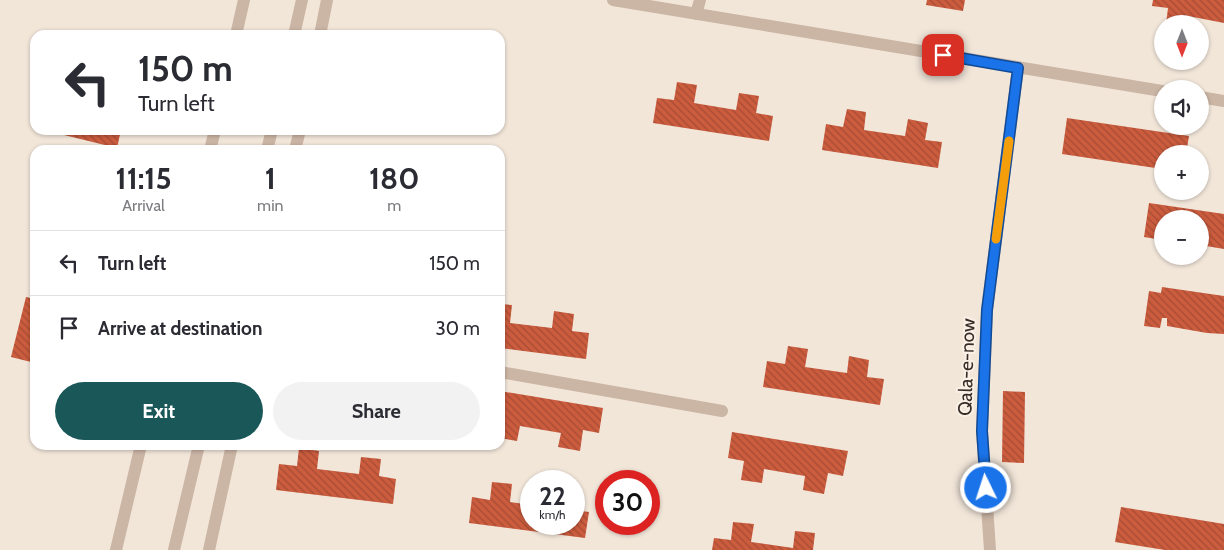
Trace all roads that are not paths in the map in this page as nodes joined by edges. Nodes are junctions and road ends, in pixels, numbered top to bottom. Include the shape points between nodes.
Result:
1 (244, 0) edge
2 (302, 0) edge
3 (327, 0) edge
4 (613, 0) edge
5 (700, 0) edge
6 (696, 14) junction
7 (237, 30) edge
8 (295, 30) edge
9 (321, 30) edge
10 (1018, 68) junction
11 (1154, 90) edge
12 (1209, 98) edge
13 (1224, 100) edge
14 (505, 373) edge
15 (722, 411) dead end
16 (141, 450) edge
17 (198, 450) edge
18 (231, 450) edge
19 (116, 550) edge
20 (174, 550) edge
21 (210, 550) edge
22 (990, 550) edge

1 - 7 street
2 - 8 street
3 - 9 street
4 - 6 street
5 - 6 street
6 - 10 street
10 - 11 street
10 - 22 street, Qala-e-now via 987,310 982,431
12 - 13 street
14 - 15 street
16 - 19 street
17 - 20 street
18 - 21 street

